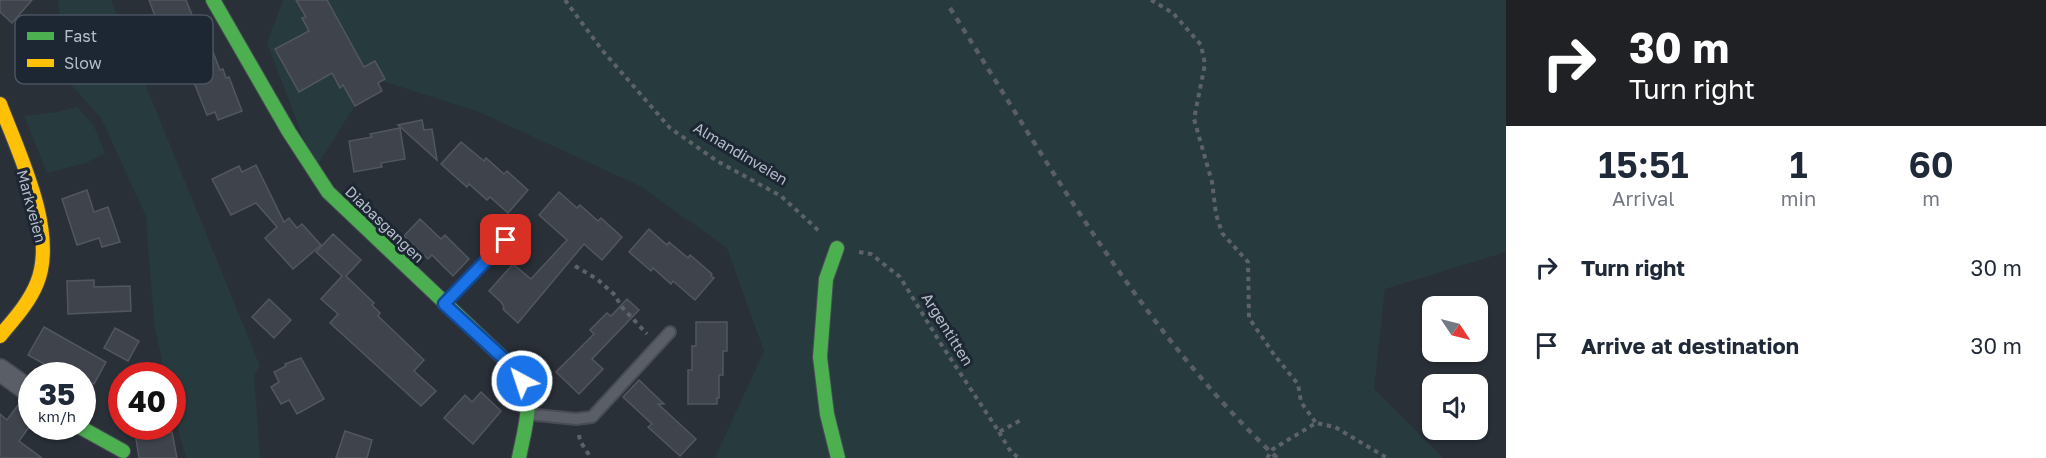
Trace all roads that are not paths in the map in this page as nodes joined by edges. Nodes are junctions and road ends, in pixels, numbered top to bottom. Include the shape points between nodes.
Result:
1 (213, 0) edge
2 (0, 104) edge
3 (506, 240) dead end
4 (837, 248) road end
5 (444, 304) junction
6 (670, 332) dead end
7 (0, 336) edge
8 (0, 369) edge
9 (18, 382) edge
10 (527, 414) junction
11 (96, 436) edge
12 (123, 451) dead end
13 (519, 458) edge
14 (838, 458) edge

1 - 5 street, Diabasgangen via 328,192
2 - 7 street, Markveien via 44,243 35,288
3 - 5 lane
4 - 14 street via 826,279 820,357 827,414
5 - 10 street, Diabasgangen via 514,370 526,393
6 - 10 lane via 592,417
8 - 9 street
10 - 13 street, Diabasgangen
11 - 12 street

